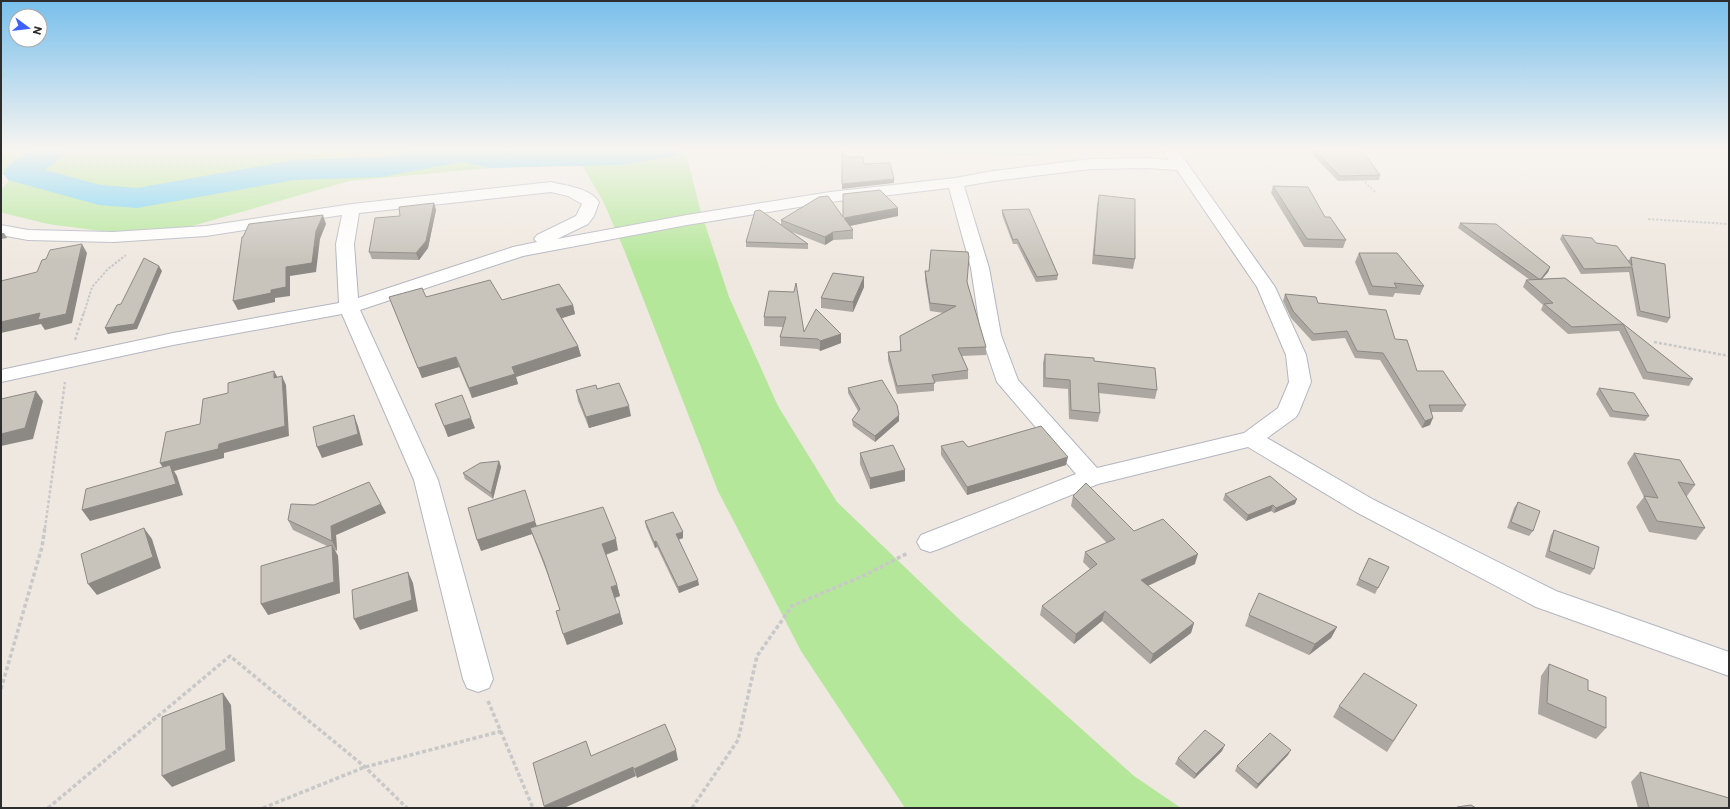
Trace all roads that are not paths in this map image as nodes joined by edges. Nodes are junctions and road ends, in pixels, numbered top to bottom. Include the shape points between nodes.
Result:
1 (921, 187) edge
2 (956, 187) edge
3 (1196, 187) edge
4 (352, 209) junction
5 (1, 230) edge
6 (519, 251) junction
7 (348, 307) junction
8 (1, 376) edge
9 (1251, 439) junction
10 (1092, 477) junction
11 (930, 542) road end
12 (1729, 664) edge
13 (478, 679) road end

1 - 6 street via 830,197
2 - 10 street via 980,268 991,335 1008,382
3 - 9 street via 1266,287 1296,355 1300,382 1288,412
4 - 5 street via 206,231 113,237 28,235
4 - 6 street via 551,187 573,192 591,202 582,220
4 - 7 street via 345,244
6 - 7 street
7 - 8 street via 173,339
7 - 13 street via 426,480
9 - 10 street
9 - 12 street via 1365,506 1546,599
10 - 11 street

